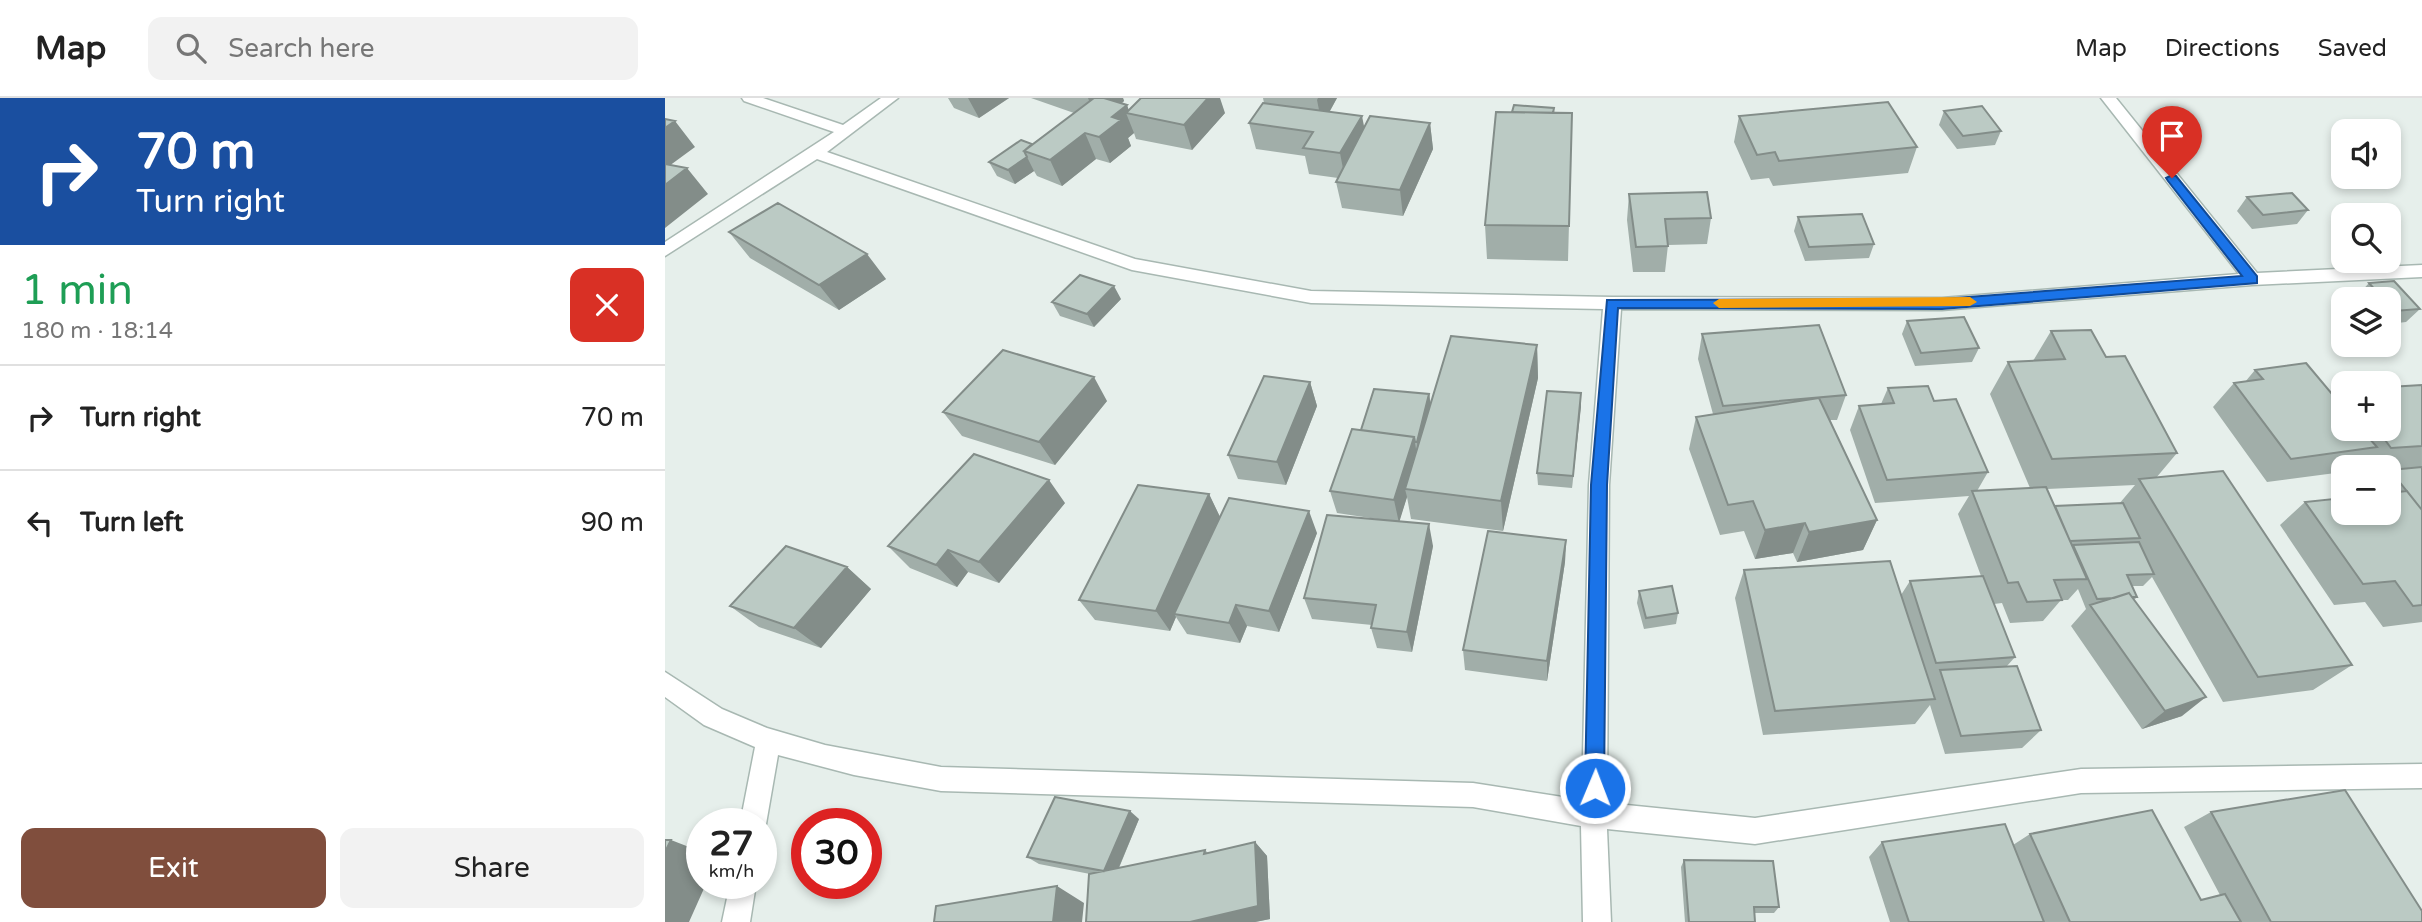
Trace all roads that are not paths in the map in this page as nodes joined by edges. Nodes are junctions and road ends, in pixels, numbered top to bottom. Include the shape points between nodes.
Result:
1 (749, 98) edge
2 (891, 98) edge
3 (2108, 98) edge
4 (845, 131) junction
5 (815, 153) junction
6 (665, 250) edge
7 (2422, 271) edge
8 (2252, 279) junction
9 (1612, 303) junction
10 (665, 683) edge
11 (768, 741) junction
12 (2419, 781) edge
13 (756, 808) edge
14 (1594, 815) junction
15 (740, 899) edge
16 (736, 922) edge
17 (1597, 922) edge

1 - 4 street
2 - 4 street
3 - 8 street
4 - 5 street
5 - 6 street
5 - 9 street via 1132,264 1311,298
7 - 8 street
8 - 9 street via 1942,304
9 - 14 street via 1599,485
10 - 11 street via 711,716
11 - 13 street
11 - 14 street via 941,779 1473,795
12 - 14 street via 2081,781 1755,831
14 - 17 street
15 - 16 street

